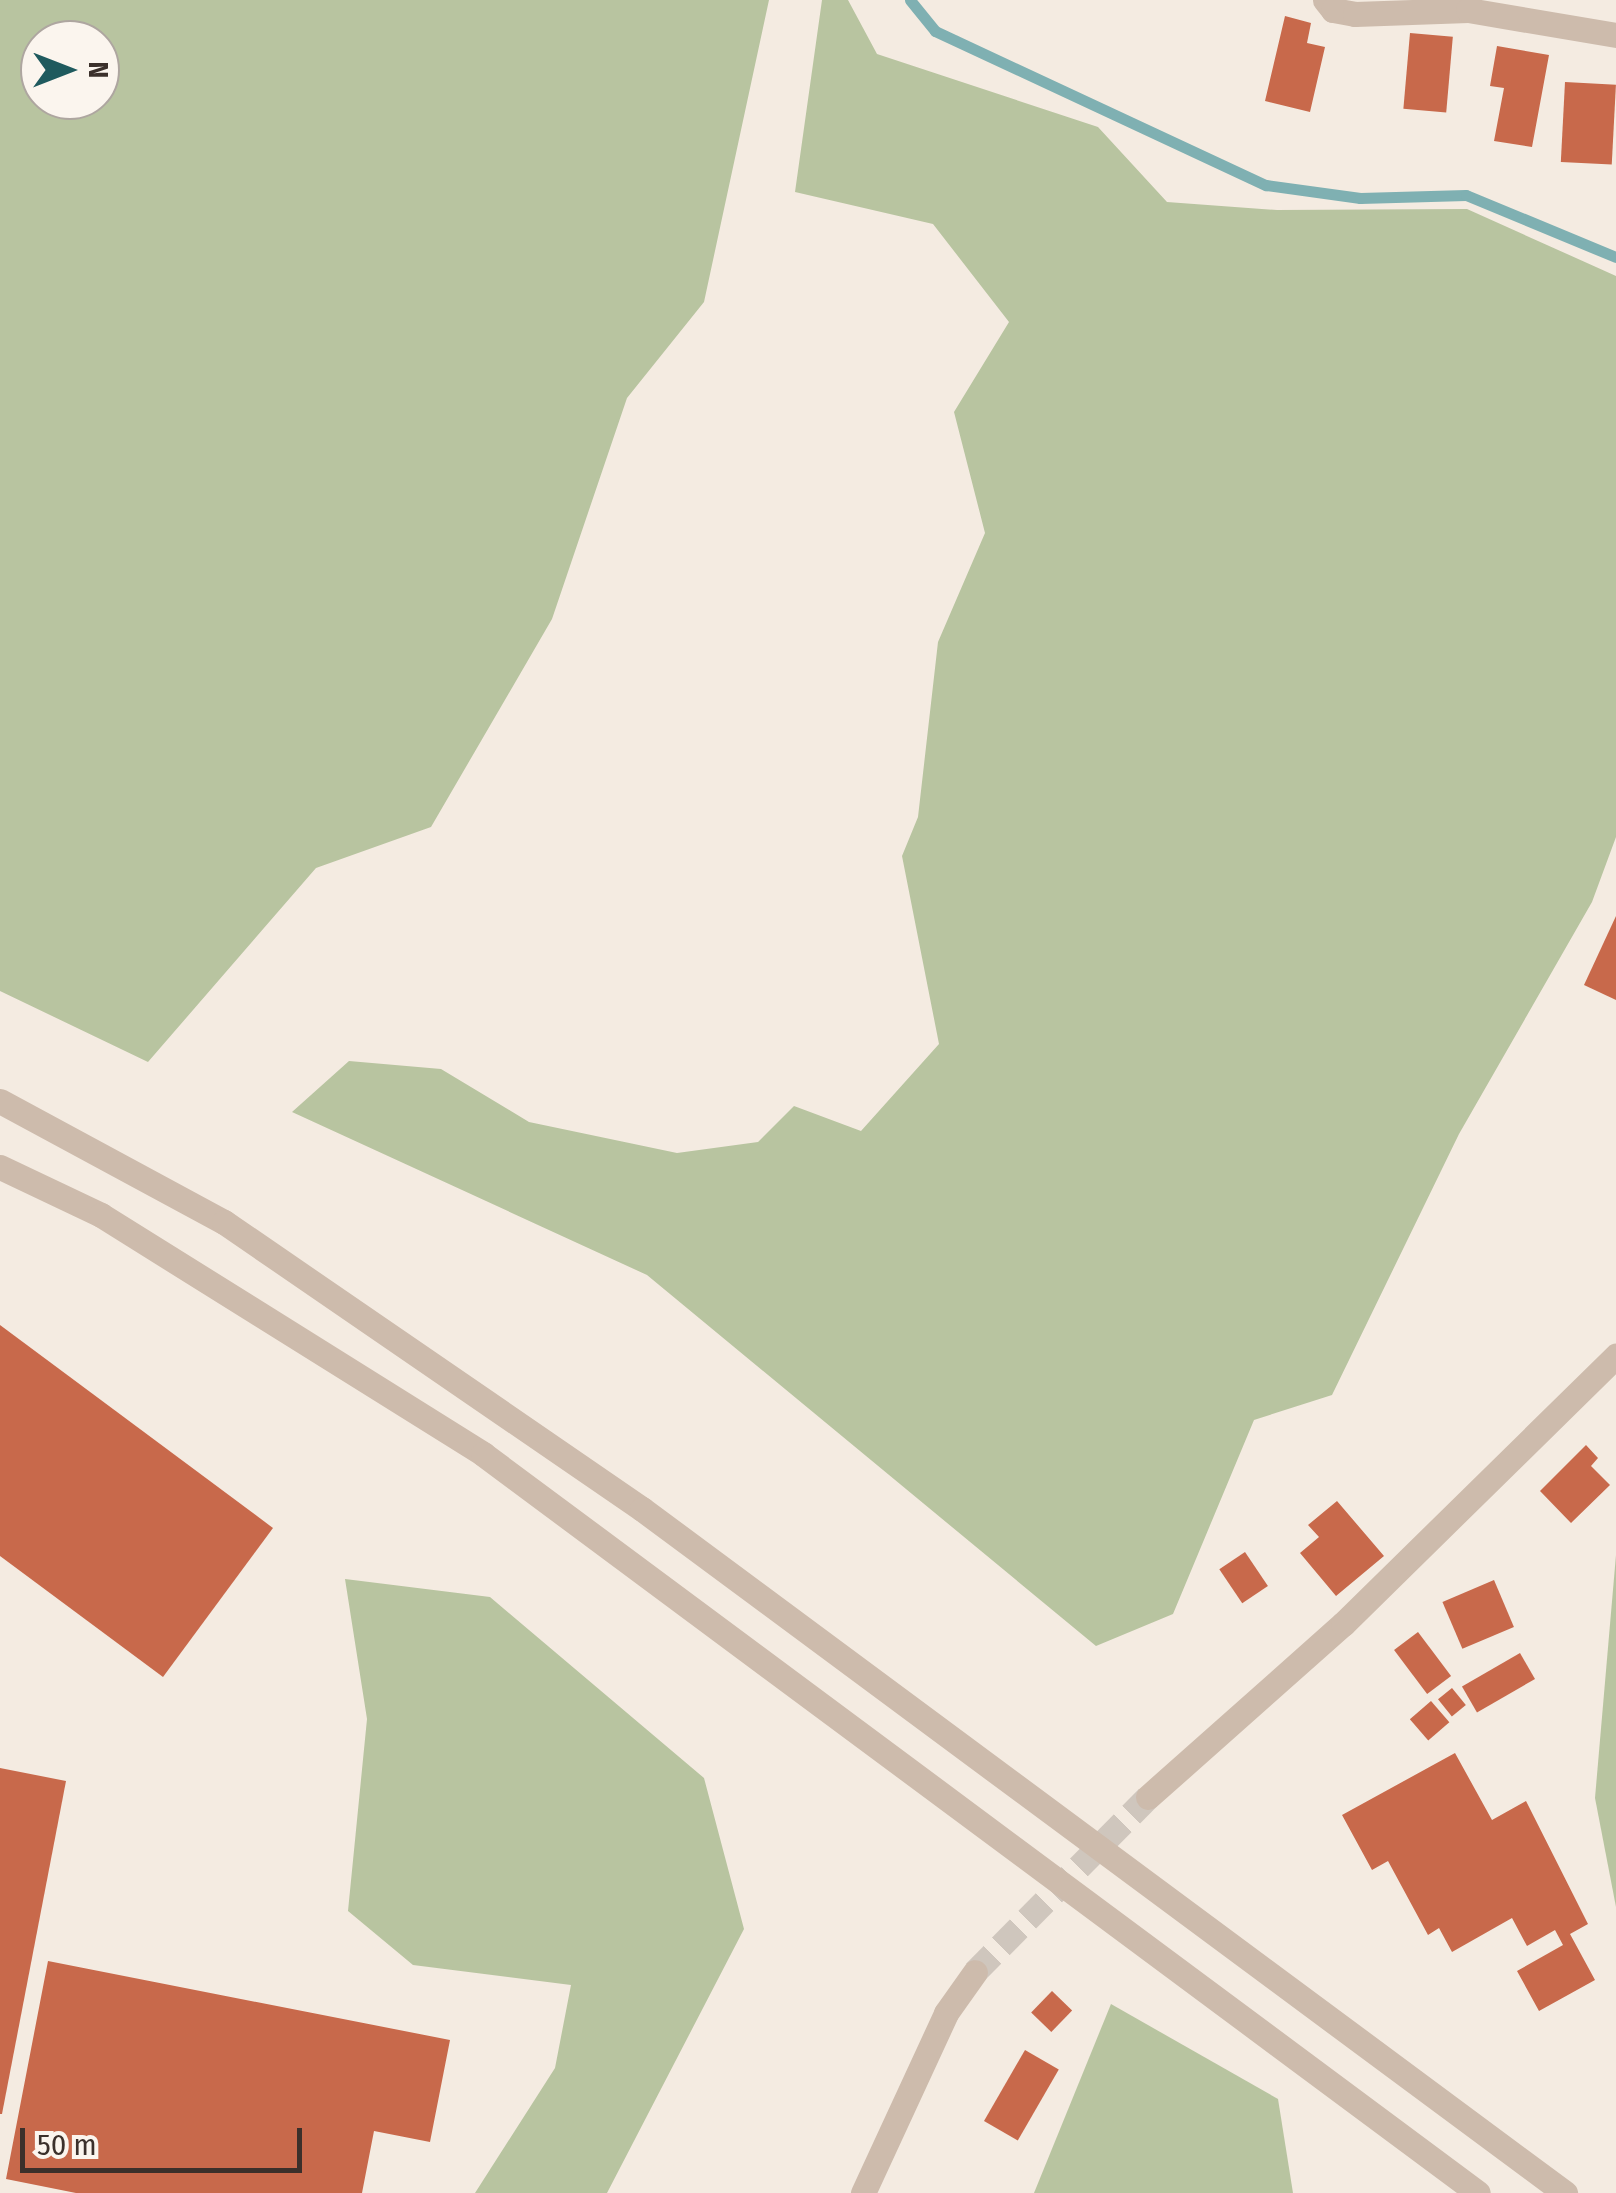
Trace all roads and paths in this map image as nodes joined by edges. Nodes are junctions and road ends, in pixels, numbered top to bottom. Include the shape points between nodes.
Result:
1 (1325, 0) edge
2 (1616, 35) edge
3 (0, 1101) edge
4 (0, 1168) edge
5 (1616, 1356) edge
6 (1148, 1797) tunnel mouth
7 (975, 1972) tunnel mouth
8 (862, 2193) edge
9 (1478, 2193) edge
10 (1565, 2193) edge

1 - 2 street via 1333,10 1355,14 1468,10
3 - 10 street via 224,1222 642,1509
4 - 9 street via 101,1215 483,1454
5 - 6 street via 1344,1624
7 - 8 street via 946,2013

